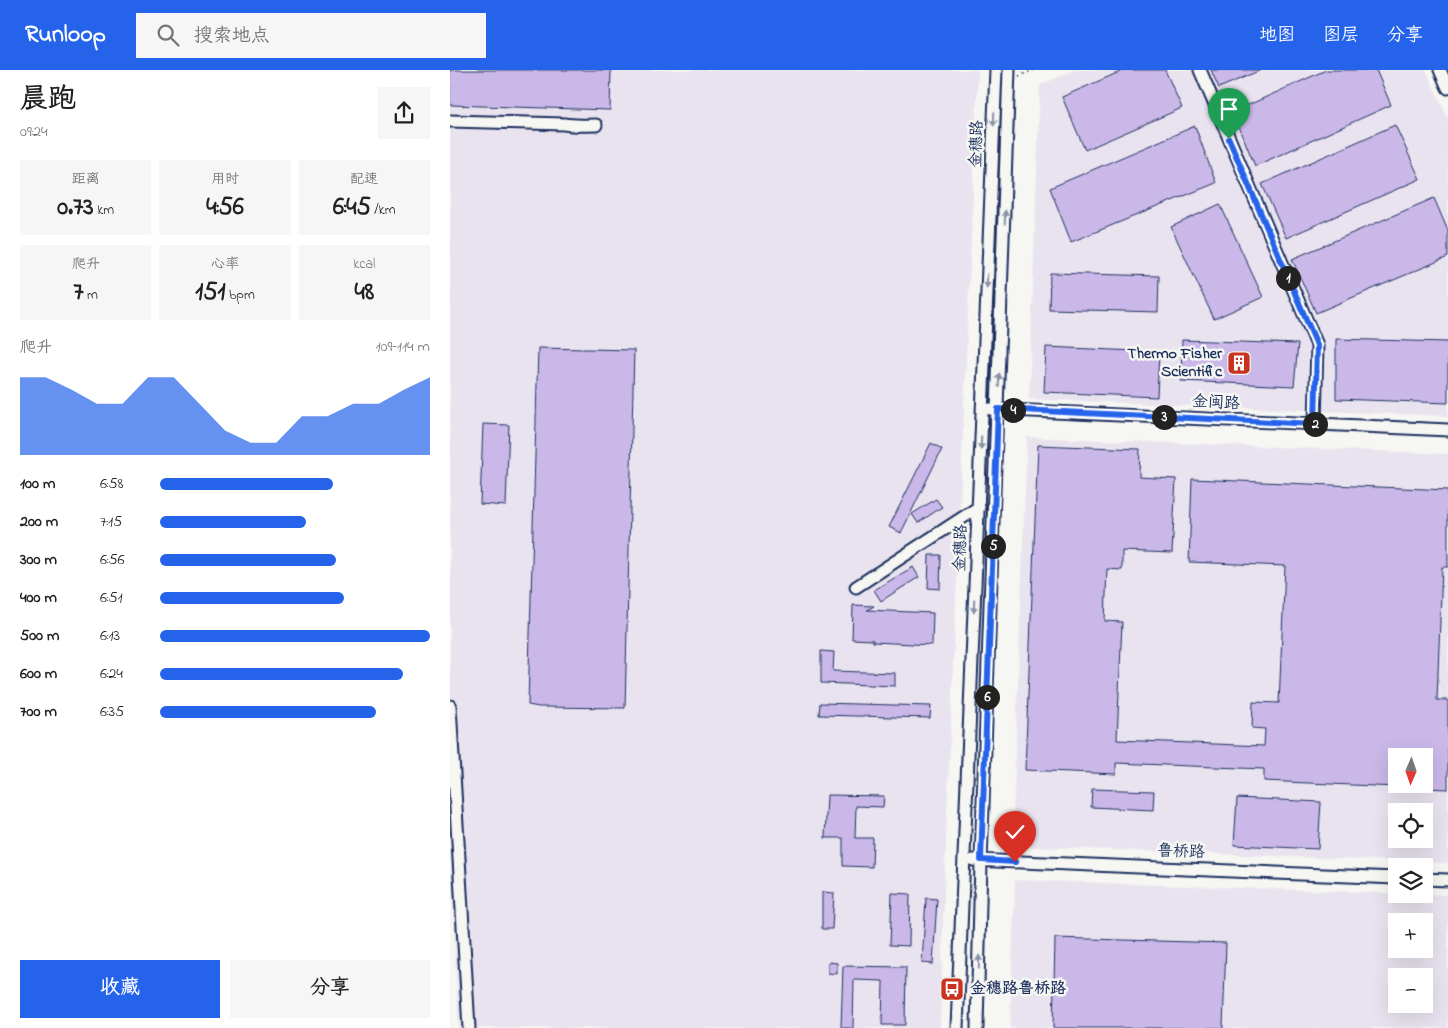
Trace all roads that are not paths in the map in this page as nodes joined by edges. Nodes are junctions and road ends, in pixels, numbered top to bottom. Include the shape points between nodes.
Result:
1 (1200, 70) edge
2 (1440, 70) edge
3 (1013, 72) edge
4 (996, 73) edge
5 (1448, 88) edge
6 (450, 121) edge
7 (596, 125) dead end
8 (982, 408) junction
9 (998, 409) junction
10 (1315, 424) junction
11 (1448, 430) edge
12 (978, 507) junction
13 (856, 587) dead end
14 (450, 706) edge
15 (964, 860) junction
16 (981, 860) junction
17 (1388, 878) edge
18 (1433, 879) edge
19 (1448, 880) edge
20 (470, 1028) edge
21 (958, 1028) edge
22 (977, 1028) edge

1 - 10 street via 1317,345
2 - 5 street
3 - 4 street
9 -> 3 street, 金穗路
4 -> 8 street, 金穗路
6 - 7 street via 576,127
8 - 9 street, 金闽路
8 -> 12 street, 金穗路
9 - 10 street, 金闽路
9 - 16 street, 金穗路
10 - 11 street, 金闽路
12 - 13 street
12 -> 15 street, 金穗路
14 - 20 street
15 - 16 street, 鲁桥路
15 - 21 street, 金穗路
16 - 17 street, 鲁桥路
22 -> 16 street, 金穗路
18 - 19 street

